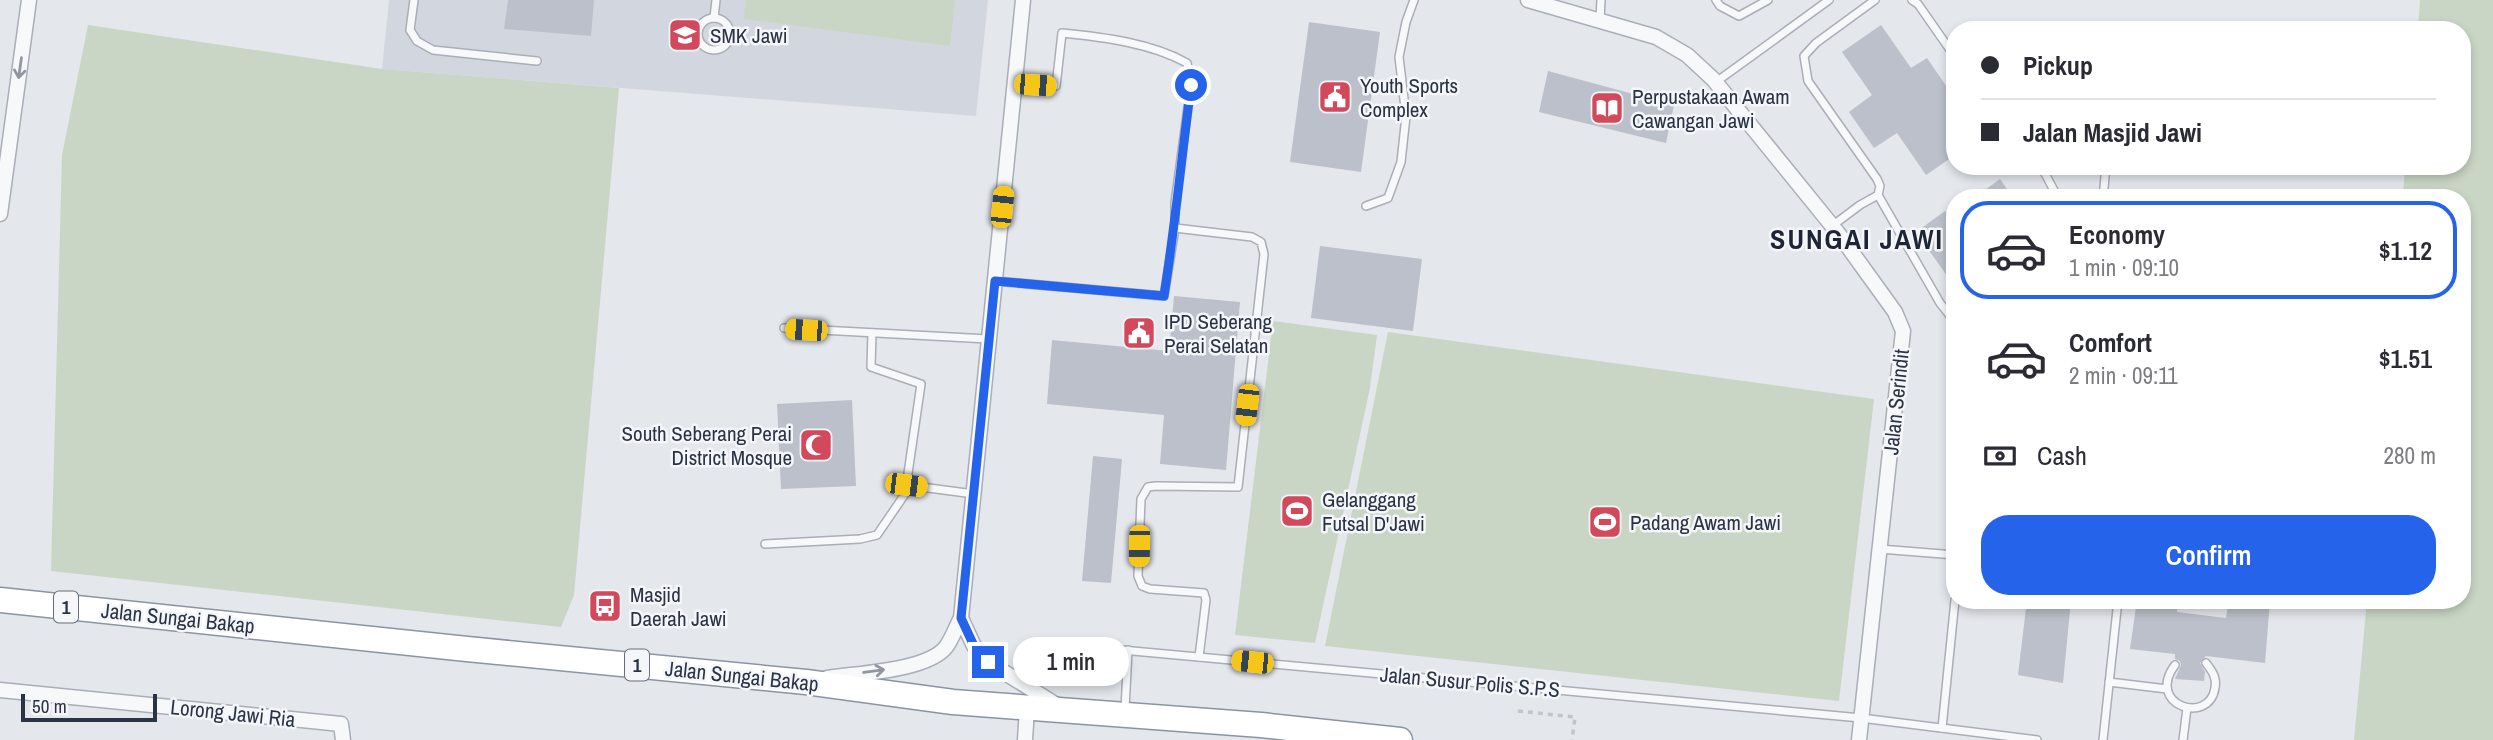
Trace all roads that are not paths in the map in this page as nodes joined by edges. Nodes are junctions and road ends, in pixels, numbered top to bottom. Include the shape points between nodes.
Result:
1 (29, 0) edge
2 (414, 0) edge
3 (716, 0) edge
4 (1023, 0) edge
5 (1414, 0) edge
6 (1528, 0) edge
7 (1601, 0) edge
8 (1716, 0) edge
9 (1768, 0) edge
10 (1829, 0) edge
11 (1875, 0) edge
12 (1912, 0) edge
13 (714, 18) junction
14 (1600, 20) junction
15 (1946, 44) edge
16 (537, 61) dead end
17 (1716, 82) junction
18 (1014, 83) junction
19 (1878, 195) junction
20 (1366, 206) dead end
21 (0, 214) edge
22 (1832, 226) junction
23 (1175, 228) junction
24 (995, 281) junction
25 (1946, 311) edge
26 (784, 328) dead end
27 (872, 333) junction
28 (989, 339) junction
29 (906, 485) junction
30 (974, 494) junction
31 (765, 544) dead end
32 (1880, 549) junction
33 (1946, 554) edge
34 (0, 600) edge
35 (1954, 609) edge
36 (2117, 609) edge
37 (961, 618) junction
38 (1078, 646) dead end
39 (1128, 650) junction
40 (1199, 657) junction
41 (2206, 663) dead end
42 (2175, 665) dead end
43 (806, 682) junction
44 (2109, 682) junction
45 (2167, 689) junction
46 (0, 690) edge
47 (1027, 708) junction
48 (2187, 708) junction
49 (1063, 709) junction
50 (1124, 714) junction
51 (1861, 718) junction
52 (1942, 728) junction
53 (342, 740) edge
54 (1025, 740) edge
55 (1394, 740) edge
56 (1401, 740) edge
57 (1859, 740) edge
58 (2037, 740) edge
59 (2103, 740) edge
60 (2183, 740) edge

1 -> 21 street
2 - 16 lane via 410,30 417,41 433,50
3 - 13 lane
4 - 18 street
5 - 20 lane via 1399,57 1406,116 1401,162 1388,198
6 - 14 street, Jalan Serindit
7 - 14 lane
8 - 9 lane via 1739,16
10 - 17 lane
11 - 19 lane via 1804,56 1808,80 1877,179
12 - 15 lane
13 - 13 lane via 723,21 729,34 726,44 713,50 703,46 698,30 704,21
14 - 17 street, Jalan Serindit via 1656,37 1687,55
17 - 22 street, Jalan Serindit
18 - 23 lane via 1056,86 1062,33 1097,36 1187,63 1191,85
18 - 24 street
19 - 22 lane
19 - 25 lane
22 - 32 street, Jalan Serindit via 1895,312 1903,331
23 - 24 lane via 1164,296
23 - 40 lane via 1252,237 1261,242 1264,254 1238,487 1156,486 1148,487 1141,499 1138,576 1142,586 1150,589 1204,593
24 - 28 street
26 - 27 lane
27 - 28 lane
27 - 29 lane via 871,367 921,384
28 - 30 street
29 - 30 lane
29 - 31 lane via 905,494 877,535
30 - 37 street
32 - 33 lane
32 - 51 street, Jalan Serindit
34 - 43 highway, Jalan Sungai Bakap / 1
35 - 52 lane
36 - 44 lane
43 -> 37 street via 913,666 934,658 947,647
37 - 49 street via 974,646 988,662
38 - 39 lane, Jalan Susur Polis S.P.S
39 - 40 lane, Jalan Susur Polis S.P.S
39 - 50 lane
40 - 51 lane, Jalan Susur Polis S.P.S
41 - 48 lane via 2216,682 2214,694 2198,708
42 - 45 lane via 2168,674
43 - 47 highway, Jalan Sungai Bakap / 1
44 - 45 lane
44 - 59 lane
45 - 48 lane via 2177,704
46 - 53 street, Lorong Jawi Ria via 341,724
47 - 49 highway, Jalan Sungai Bakap / 1
47 - 54 street
48 - 60 lane
49 - 50 highway, Jalan Sungai Bakap / 1
50 - 55 highway, Jalan Sungai Bakap / 1
51 - 52 lane, Jalan Susur Polis S.P.S
51 - 57 street, Jalan Serindit
52 - 58 lane, Jalan Susur Polis S.P.S
55 - 56 highway, Jalan Sungai Bakap / 1

